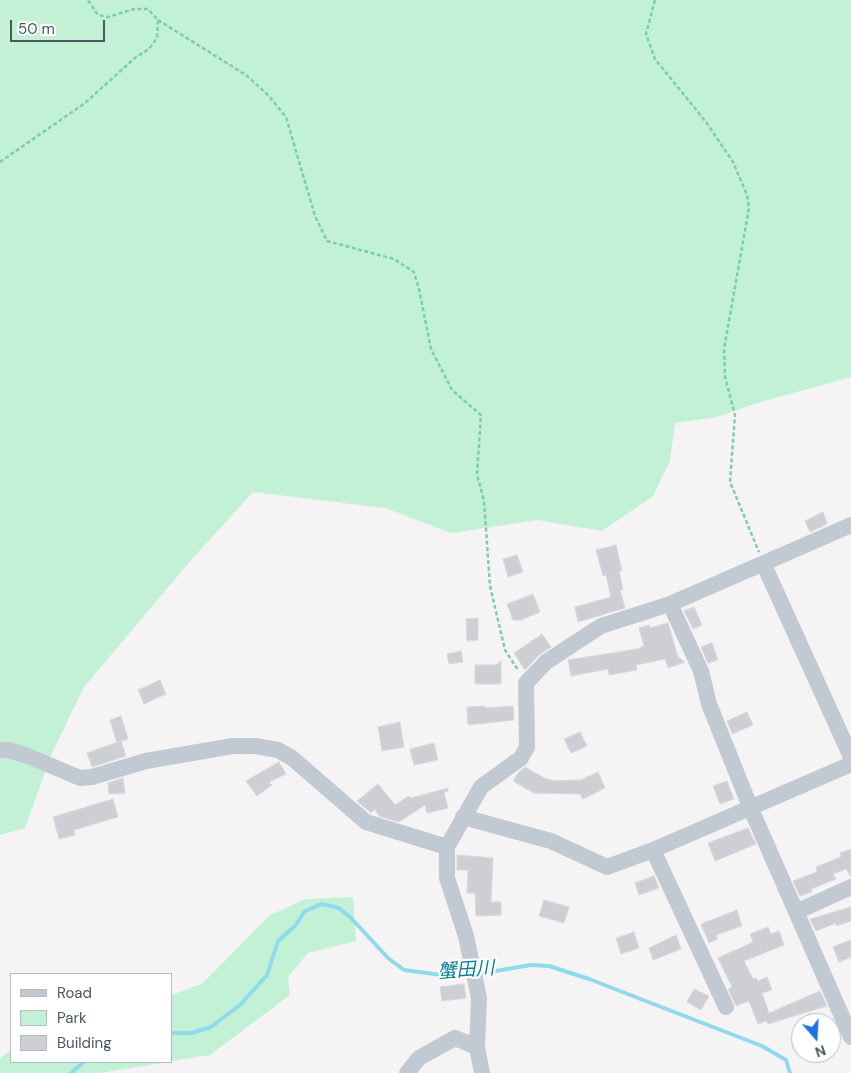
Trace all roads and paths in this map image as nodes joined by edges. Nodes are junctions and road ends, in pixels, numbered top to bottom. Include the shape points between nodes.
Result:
1 (88, 0) edge
2 (655, 0) edge
3 (158, 20) junction
4 (0, 162) edge
5 (851, 525) edge
6 (764, 565) junction
7 (670, 604) junction
8 (526, 683) junction
9 (845, 728) edge
10 (0, 750) edge
11 (851, 757) edge
12 (851, 764) edge
13 (751, 809) junction
14 (463, 817) junction
15 (447, 847) junction
16 (653, 850) junction
17 (851, 886) edge
18 (796, 912) junction
19 (726, 1006) dead end
20 (851, 1037) edge
21 (477, 1046) junction
22 (407, 1073) edge
23 (482, 1073) edge

1 - 3 path via 98,16 108,17 134,9 148,10
2 - 6 path via 646,34 655,58 733,162 747,195 749,208 724,349 725,377 735,415 730,482
3 - 4 path via 158,38 149,49 86,103
3 - 8 path via 246,75 286,117 315,216 327,241 394,259 414,272 431,349 452,390 480,414 477,474 484,501 490,586 505,650
5 - 6 street
6 - 7 street
6 - 9 street
7 - 8 street via 601,626 546,662
7 - 13 street via 701,671 709,704
8 - 14 street via 526,747 521,758 481,787
9 - 11 street
10 - 15 street via 28,756 80,778 146,761 233,746 278,750 292,758 366,822
12 - 13 street
13 - 16 street
13 - 18 street
14 - 15 street
14 - 16 street via 551,841 608,867
15 - 21 street via 447,878 466,936 479,998
16 - 19 street
17 - 18 street
18 - 20 street
21 - 22 street via 455,1038 419,1058
21 - 23 street

